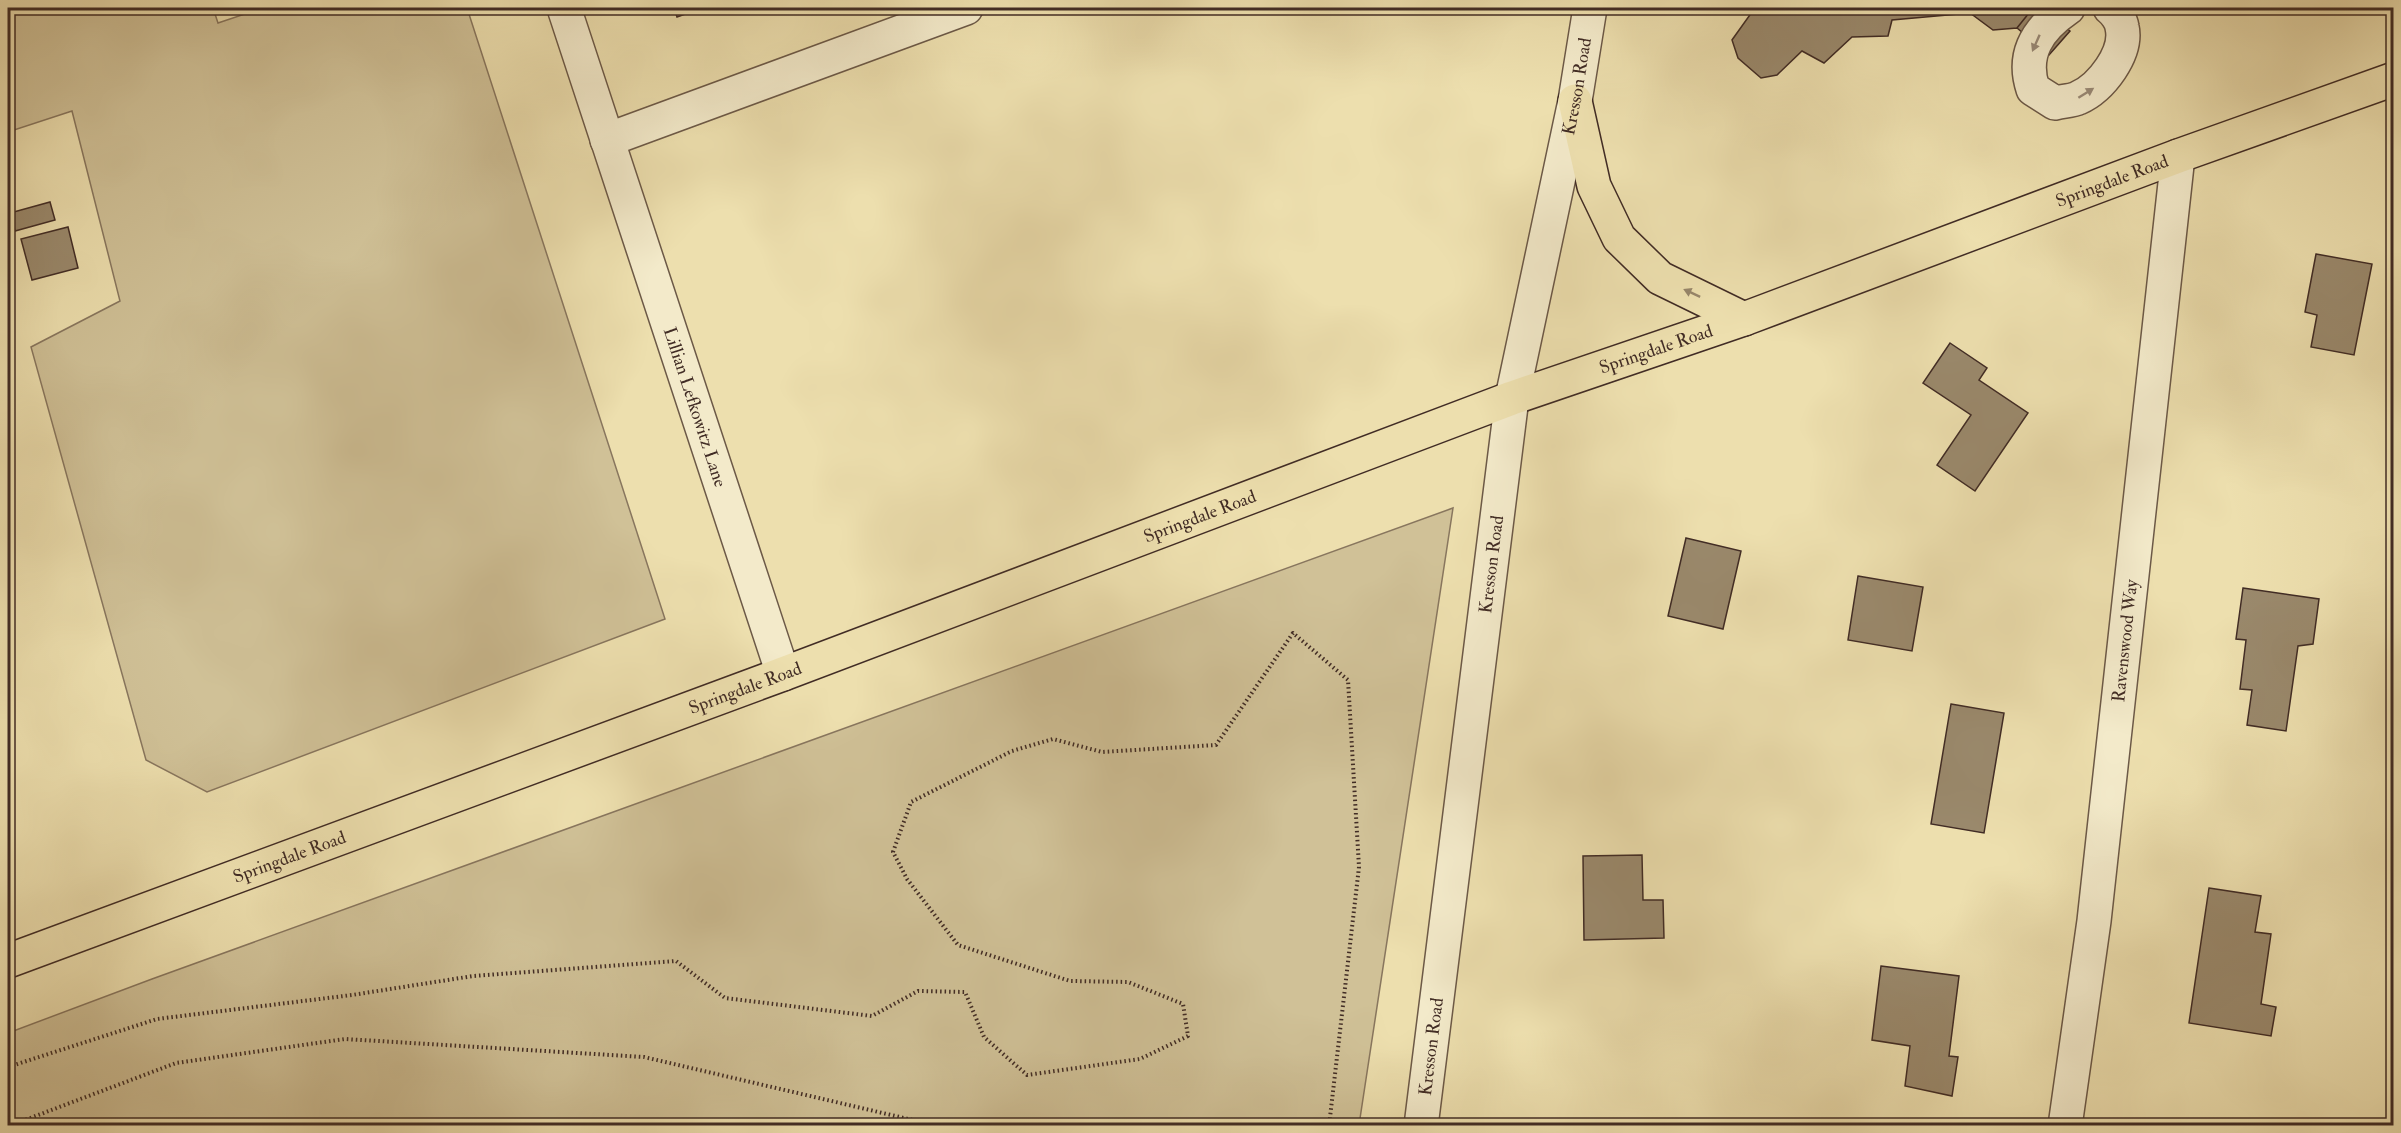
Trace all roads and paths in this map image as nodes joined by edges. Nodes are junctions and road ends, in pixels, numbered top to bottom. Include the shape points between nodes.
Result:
1 (564, 8) edge
2 (966, 8) edge
3 (1590, 8) edge
4 (2068, 8) edge
5 (2110, 8) edge
6 (2394, 79) edge
7 (1575, 101) junction
8 (607, 140) junction
9 (2178, 156) junction
10 (1744, 319) junction
11 (1512, 398) junction
12 (783, 674) junction
13 (8, 961) edge
14 (8, 1067) edge
15 (9, 1125) edge
16 (938, 1125) edge
17 (1329, 1125) edge
18 (1421, 1125) edge
19 (2065, 1125) edge

1 - 8 street, Lillian Lefkowitz Lane
2 - 8 street
3 - 7 street, Kresson Road
4 -> 5 street via 2050,20 2037,38 2028,72 2033,89 2055,103 2077,98 2095,87 2112,69 2121,46 2122,27
6 - 9 main road, Springdale Road
10 -> 7 main road via 1660,278 1619,238 1594,186
7 - 11 street, Kresson Road
8 - 12 street, Lillian Lefkowitz Lane
9 - 10 main road, Springdale Road
9 - 19 street, Ravenswood Way via 2094,921
10 - 11 main road, Springdale Road
11 - 12 main road, Springdale Road
11 - 18 street, Kresson Road
12 - 13 main road, Springdale Road
14 - 17 path via 157,1019 473,976 676,961 725,998 872,1016 918,991 965,992 984,1037 1027,1075 1140,1059 1188,1036 1183,1004 1128,982 1070,981 958,945 907,879 893,852 911,802 1012,751 1053,739 1102,752 1216,745 1293,633 1348,680 1359,867
15 - 16 path via 176,1063 345,1039 644,1058

